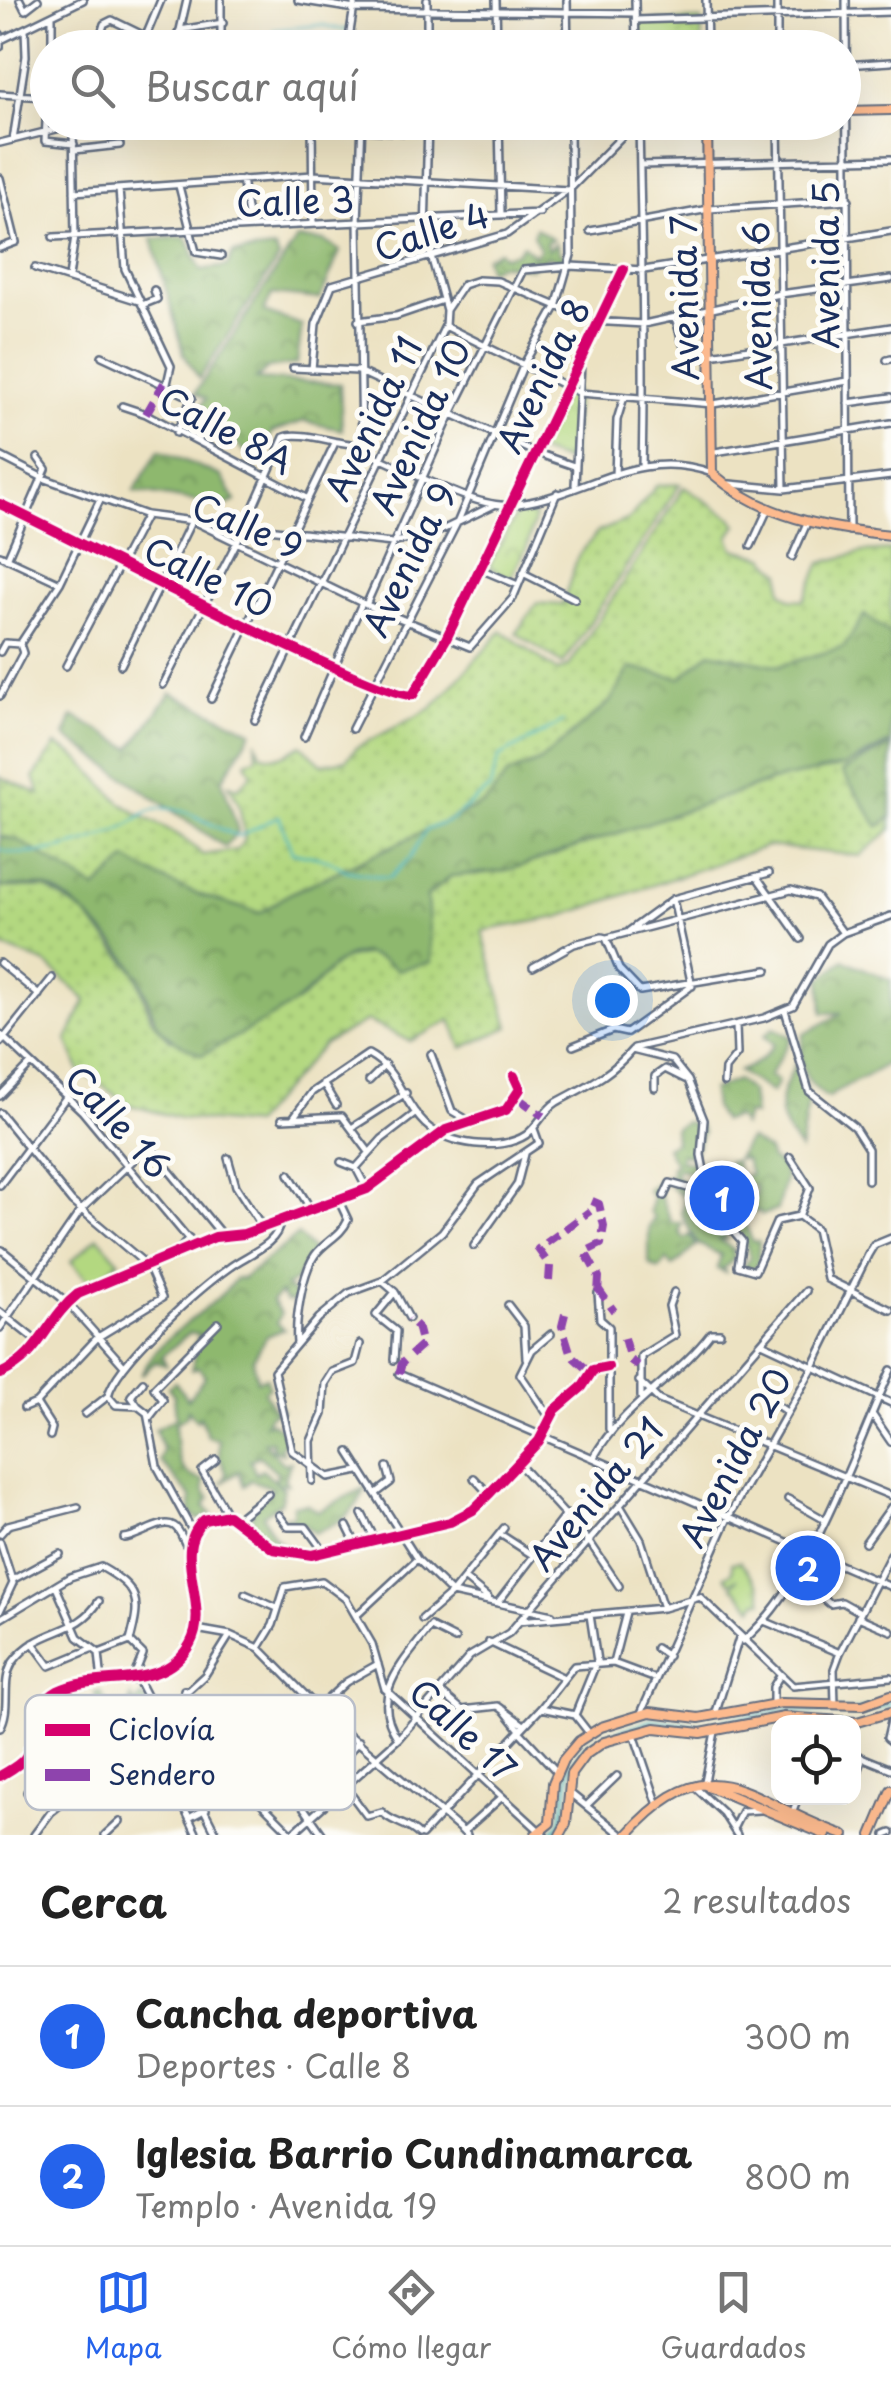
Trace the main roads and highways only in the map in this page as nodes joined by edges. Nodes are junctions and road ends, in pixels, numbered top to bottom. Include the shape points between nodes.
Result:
1 (891, 110) edge
2 (861, 111) edge
3 (707, 140) edge
4 (891, 535) edge
5 (891, 1695) edge
6 (891, 1712) edge
7 (771, 1719) edge
8 (861, 1722) edge
9 (891, 1790) edge
10 (791, 1816) junction
11 (540, 1834) edge
12 (560, 1835) edge
13 (625, 1835) edge
14 (826, 1835) edge
15 (844, 1835) edge
16 (872, 1835) edge

1 - 2 main road
3 - 4 main road, Avenida 7 via 712,473 752,503 807,523
5 - 11 main road via 862,1705 640,1714 589,1733 558,1772 551,1821
6 - 8 main road
7 - 12 main road via 715,1732 654,1728 591,1750 566,1789
9 - 16 main road
10 - 13 main road via 697,1783 657,1802
10 - 14 main road
10 - 15 main road

